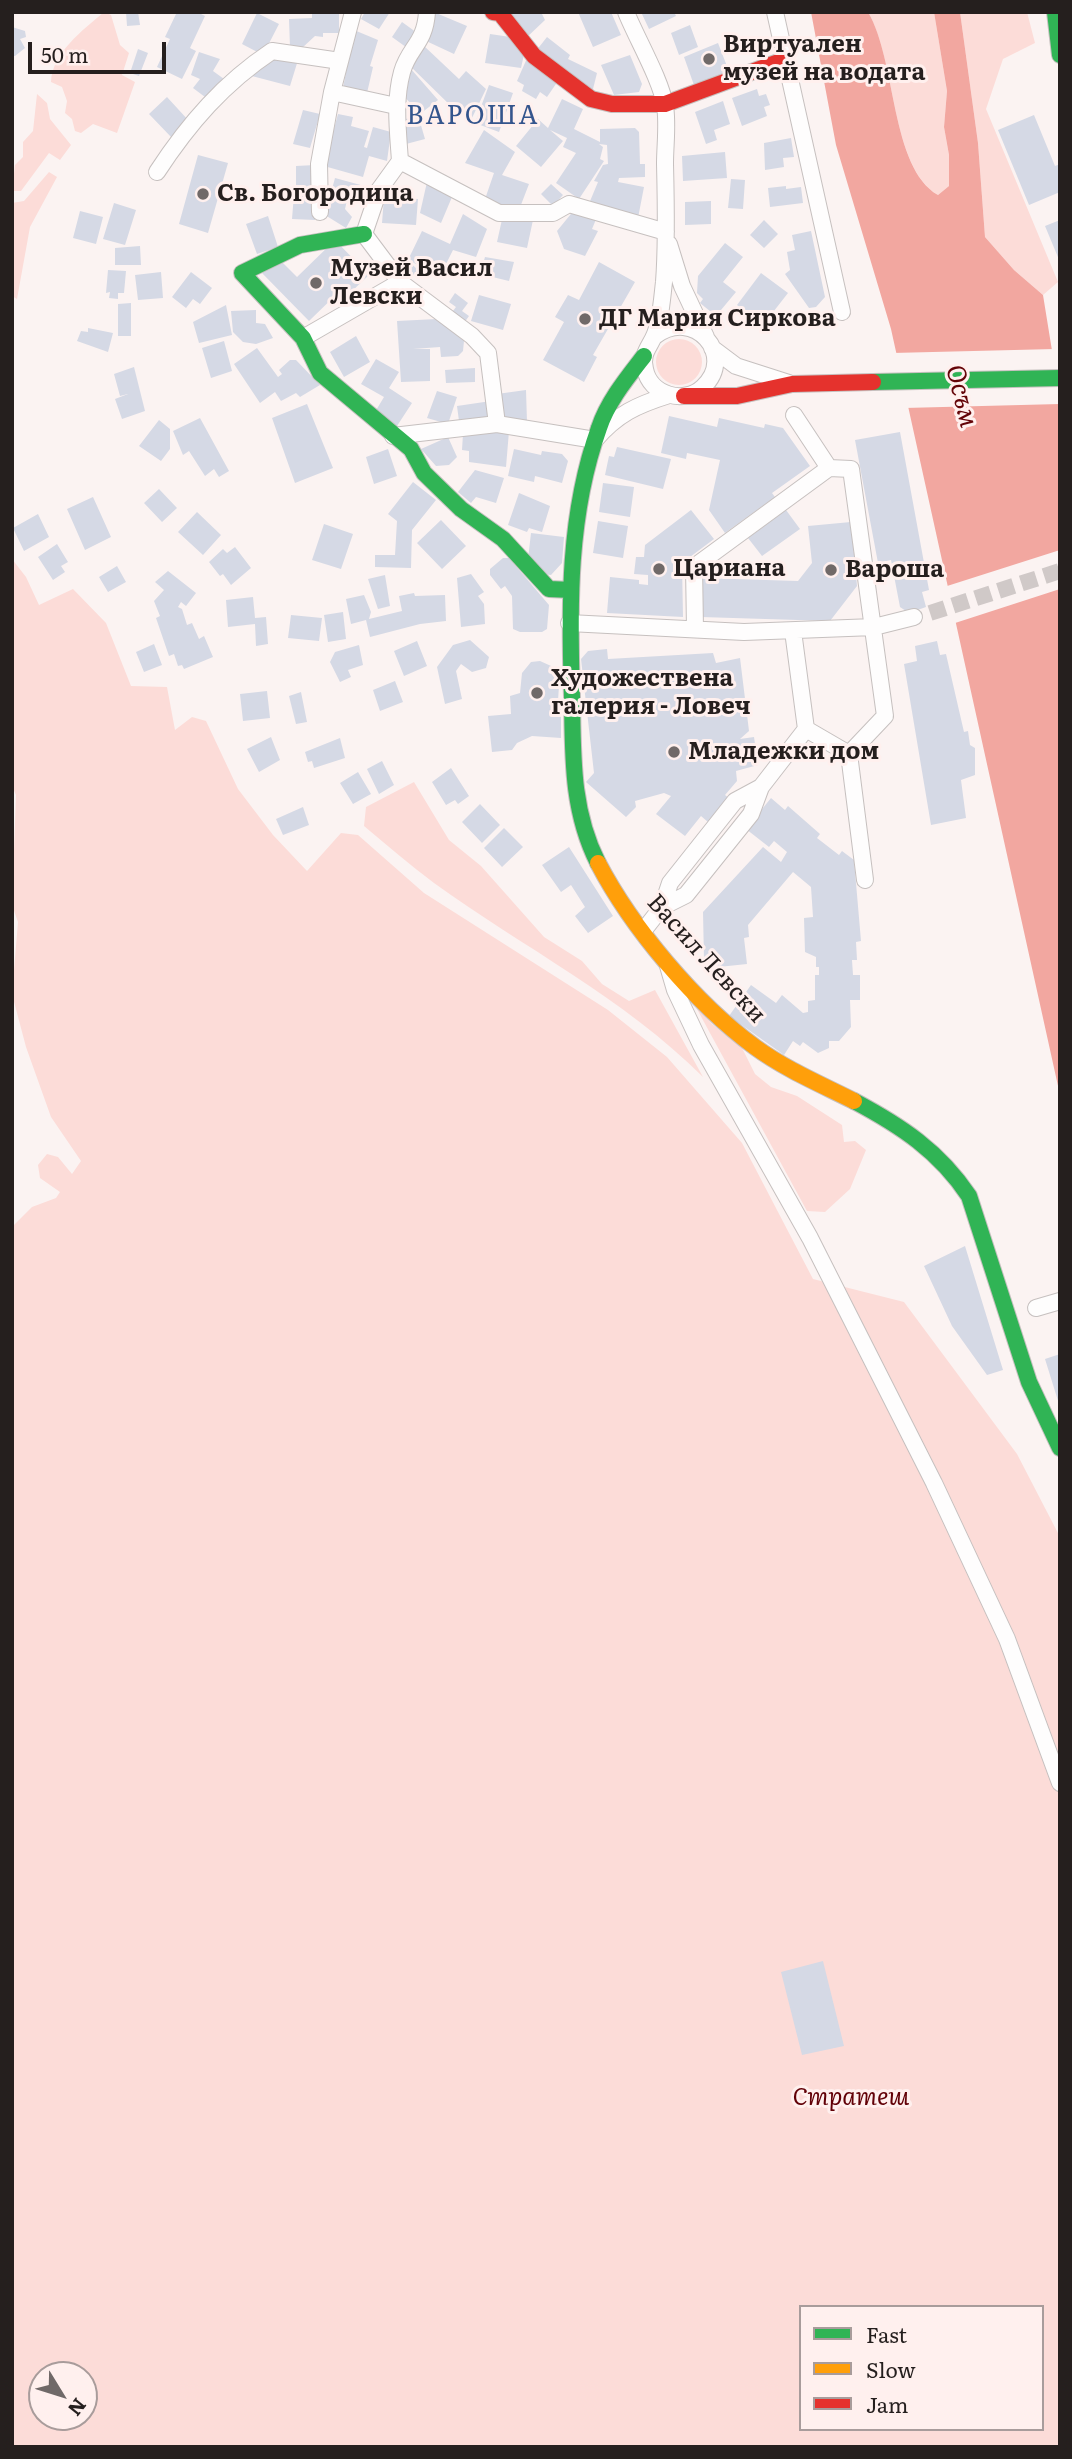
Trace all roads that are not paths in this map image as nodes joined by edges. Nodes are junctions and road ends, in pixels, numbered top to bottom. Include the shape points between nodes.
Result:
1 (353, 12) edge
2 (427, 12) edge
3 (493, 12) edge
4 (626, 12) edge
5 (775, 12) edge
6 (1056, 19) edge
7 (1060, 55) edge
8 (784, 60) junction
9 (340, 61) junction
10 (332, 92) junction
11 (665, 104) junction
12 (396, 106) junction
13 (400, 161) junction
14 (157, 172) dead end
15 (320, 212) dead end
16 (666, 232) junction
17 (364, 234) junction
18 (400, 282) junction
19 (842, 313) dead end
20 (655, 336) junction
21 (303, 338) junction
22 (710, 344) junction
23 (644, 355) junction
24 (1060, 378) edge
25 (792, 384) junction
26 (676, 396) junction
27 (794, 415) dead end
28 (497, 424) junction
29 (393, 436) junction
30 (595, 440) junction
31 (829, 468) junction
32 (571, 590) junction
33 (914, 617) tunnel mouth
34 (569, 623) junction
35 (874, 627) junction
36 (695, 629) junction
37 (793, 631) junction
38 (806, 729) junction
39 (849, 754) junction
40 (865, 880) dead end
41 (644, 930) junction
42 (666, 957) junction
43 (1060, 1301) edge
44 (1036, 1308) dead end
45 (1060, 1448) edge
46 (1060, 1783) edge

1 - 9 street
2 - 12 street via 422,40 402,71
3 - 11 street via 500,13 534,56 592,99 612,104
4 - 11 street
5 - 8 street
6 - 7 street
8 - 11 street
8 - 19 street
9 - 10 street
9 - 14 street via 272,51 238,74 200,113
10 - 12 street
10 - 15 street via 319,164
11 - 16 street
12 - 13 street
13 - 16 street via 499,213 553,213 569,204
13 - 17 street via 379,190
16 - 20 street
16 - 22 street via 682,286
17 - 18 street
17 - 21 street via 300,245 242,273
18 - 21 street
18 - 28 street via 488,353
20 - 22 street via 676,326 698,331
20 - 23 street
21 - 29 street via 320,373
22 - 25 street via 736,366
22 - 26 street via 715,359 710,379 703,387
23 - 26 street via 647,377 654,386
23 - 30 street, Васил Левски via 608,409
24 - 25 street
25 - 26 street via 737,397
26 - 30 street via 628,409
27 - 31 street
28 - 29 street
28 - 30 street
29 - 32 street via 411,449 424,473 453,503 503,538 549,589
30 - 32 street, Васил Левски via 576,517
31 - 35 street via 851,469
31 - 36 street via 694,567
32 - 34 street, Васил Левски
33 - 35 street
34 - 36 street
34 - 41 street, Васил Левски via 580,819 607,880
35 - 37 street
35 - 39 street via 884,716
36 - 37 street
37 - 38 street
38 - 39 street
38 - 41 street via 761,787 751,814 686,895 662,907
39 - 40 street
41 - 42 street, Васил Левски
42 - 45 street, Васил Левски via 755,1046 888,1122 944,1159 959,1175 1029,1382
42 - 46 street via 675,990 701,1045 823,1262 934,1483 1007,1639
43 - 44 street

